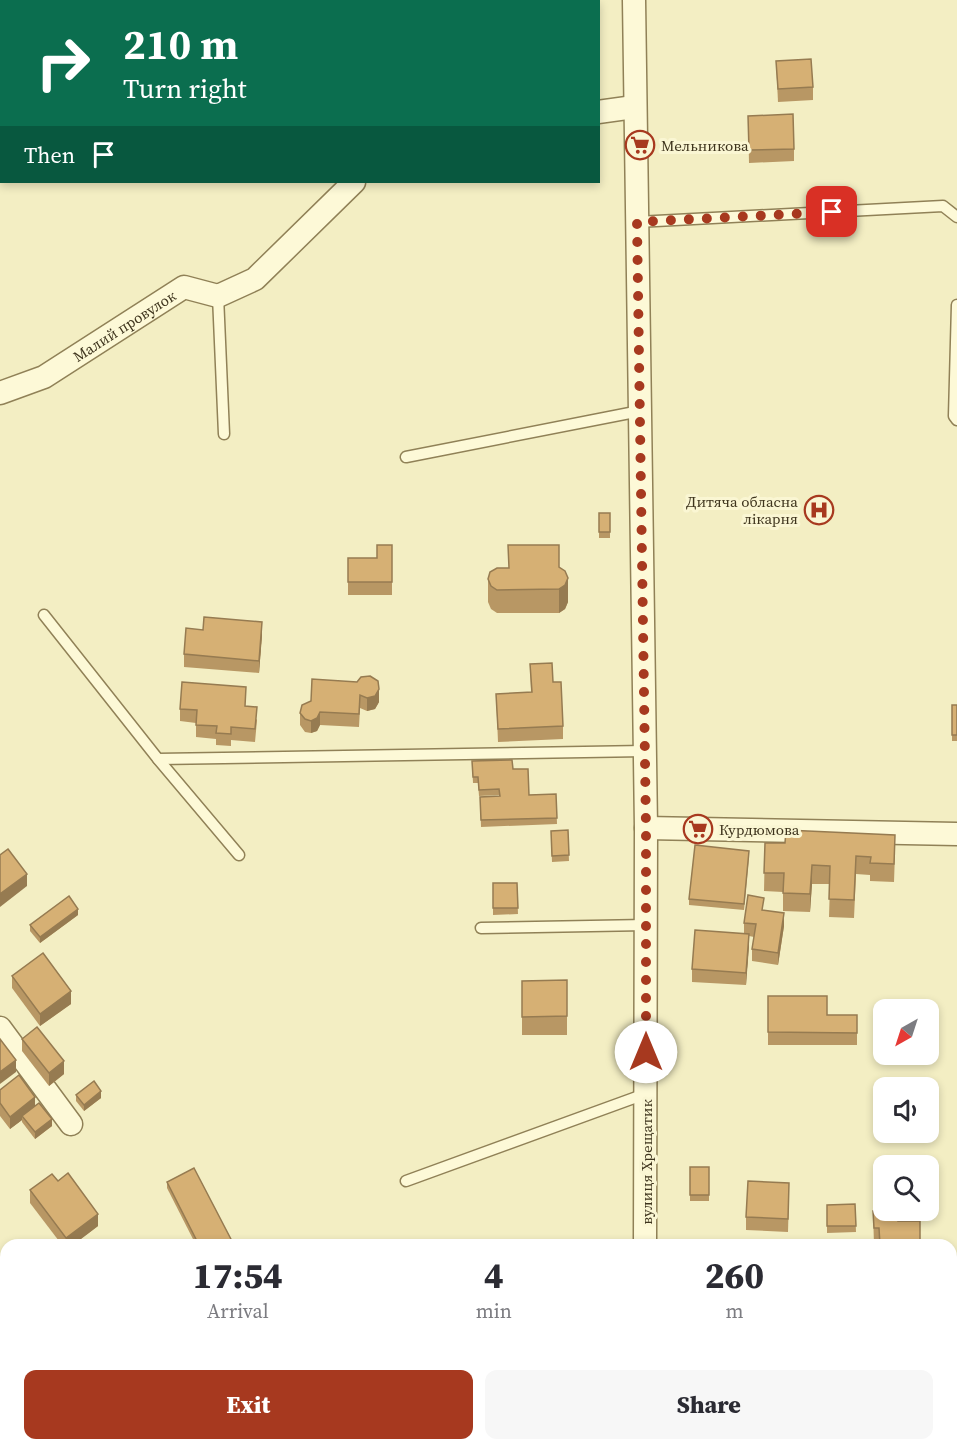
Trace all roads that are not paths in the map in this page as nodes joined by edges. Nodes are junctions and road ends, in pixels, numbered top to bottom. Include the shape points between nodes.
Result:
1 (634, 0) edge
2 (634, 107) junction
3 (600, 112) edge
4 (353, 183) edge
5 (957, 217) edge
6 (637, 222) junction
7 (218, 296) junction
8 (957, 305) edge
9 (0, 393) edge
10 (640, 411) junction
11 (957, 420) edge
12 (224, 434) dead end
13 (406, 456) dead end
14 (44, 615) dead end
15 (645, 751) junction
16 (158, 759) junction
17 (646, 828) junction
18 (957, 834) edge
19 (239, 855) dead end
20 (646, 925) junction
21 (481, 928) dead end
22 (0, 1028) edge
23 (646, 1094) junction
24 (71, 1124) dead end
25 (406, 1181) dead end
26 (645, 1239) edge

1 - 2 street, вулиця Хрещатик
2 - 3 street
2 - 6 street, вулиця Хрещатик
4 - 7 street via 255,279
5 - 6 lane via 943,206
6 - 10 street, вулиця Хрещатик
7 - 9 street, Малий провулок via 184,287 44,377
7 - 12 lane
8 - 11 lane
10 - 13 lane
10 - 15 street, вулиця Хрещатик
14 - 16 lane
15 - 16 lane
15 - 17 street, вулиця Хрещатик
16 - 19 lane
17 - 18 street
17 - 20 street, вулиця Хрещатик
20 - 21 lane
20 - 23 street, вулиця Хрещатик
22 - 24 street
23 - 25 lane
23 - 26 street, вулиця Хрещатик

